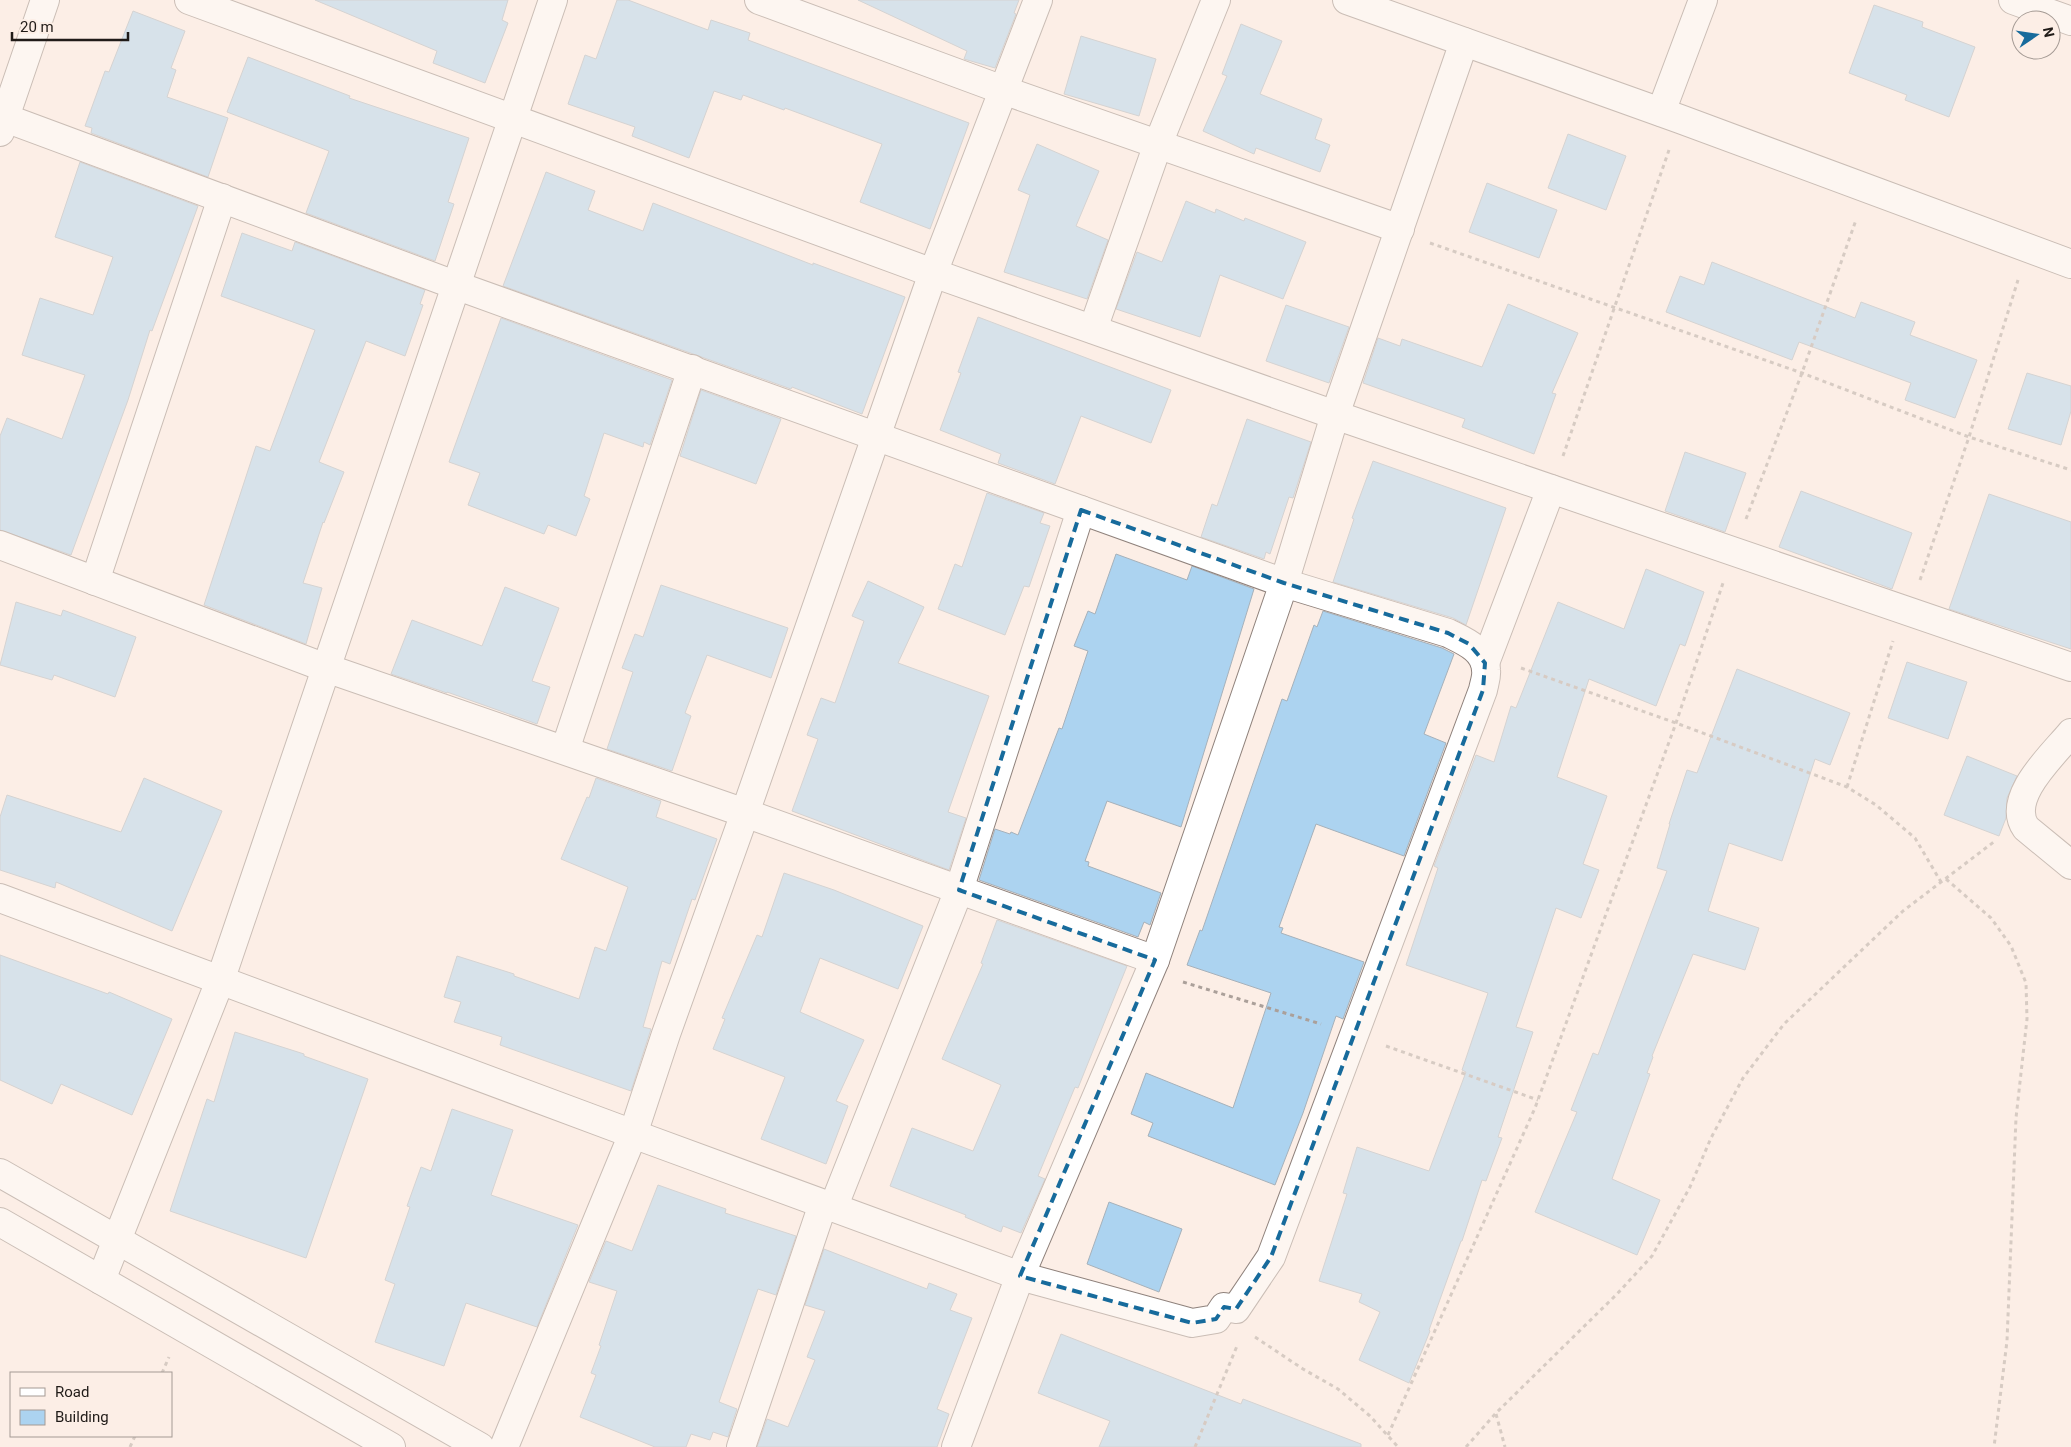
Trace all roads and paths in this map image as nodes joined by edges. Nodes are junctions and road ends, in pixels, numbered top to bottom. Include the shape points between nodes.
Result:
1 (45, 0) edge
2 (188, 0) edge
3 (553, 0) edge
4 (759, 0) edge
5 (1038, 0) edge
6 (1216, 0) edge
7 (1347, 0) edge
8 (1702, 0) edge
9 (2013, 0) edge
10 (2071, 21) edge
11 (1464, 42) junction
12 (1003, 90) junction
13 (1670, 116) junction
14 (513, 119) junction
15 (2, 122) edge
16 (1158, 144) junction
17 (1867, 188) junction
18 (222, 198) junction
19 (1399, 231) junction
20 (2028, 248) junction
21 (2071, 264) edge
22 (933, 273) junction
23 (455, 285) junction
24 (1614, 308) junction
25 (1093, 329) junction
26 (692, 369) junction
27 (1802, 373) junction
28 (1335, 416) junction
29 (876, 435) junction
30 (1970, 437) junction
31 (2071, 470) edge
32 (1551, 490) junction
33 (1081, 510) junction
34 (0, 545) edge
35 (1733, 551) junction
36 (95, 581) junction
37 (1284, 583) junction
38 (1906, 611) junction
39 (1486, 660) junction
40 (2071, 667) edge
41 (326, 668) junction
42 (1676, 722) junction
43 (2071, 733) edge
44 (565, 750) junction
45 (1847, 787) junction
46 (745, 813) junction
47 (2022, 822) junction
48 (2071, 865) edge
49 (1946, 879) junction
50 (1941, 882) junction
51 (959, 890) junction
52 (0, 898) edge
53 (1155, 960) junction
54 (220, 981) junction
55 (633, 1134) junction
56 (0, 1173) edge
57 (828, 1206) junction
58 (0, 1222) edge
59 (117, 1240) junction
60 (1020, 1276) junction
61 (101, 1280) junction
62 (1224, 1307) junction
63 (1244, 1329) junction
64 (1496, 1413) junction
65 (1388, 1435) junction
66 (391, 1447) edge
67 (480, 1447) edge
68 (504, 1447) edge
69 (742, 1447) edge
70 (956, 1447) edge
71 (1195, 1447) edge
72 (1398, 1447) edge
73 (1466, 1447) edge
74 (1505, 1447) edge
75 (1994, 1447) edge

1 - 15 street
2 - 14 street
3 - 14 street
4 - 12 street
5 - 12 street
6 - 16 street
7 - 11 street
8 - 13 street
9 - 10 street
11 - 13 street
11 - 19 street
12 - 16 street
12 - 22 street
13 - 17 street
13 - 24 path
14 - 22 street
14 - 23 street
15 - 18 street
16 - 19 street
16 - 25 street
17 - 20 street
17 - 27 path
18 - 23 street
18 - 36 street
19 - 24 path
19 - 28 street
20 - 21 street
20 - 30 path
22 - 25 street
22 - 29 street
23 - 26 street
23 - 41 street
24 - 27 path
24 - 32 path
25 - 28 street
26 - 29 street
26 - 44 street
27 - 30 path
27 - 35 path
28 - 32 street
28 - 37 street
29 - 33 street
29 - 46 street
30 - 31 path
30 - 38 path
32 - 35 street
32 - 39 street
33 - 37 street
33 - 51 street
34 - 36 street
35 - 38 street
35 - 42 path
36 - 41 street
37 - 39 street via 1448,632 1469,644
37 - 53 street
38 - 40 street
38 - 45 path
39 - 42 path
39 - 62 street via 1483,690 1271,1257 1236,1309
41 - 44 street
41 - 54 street
42 - 45 path
42 - 65 path via 1535,1108
43 - 47 street via 2027,788 2021,804
44 - 46 street
45 - 50 path via 1876,805 1915,838
46 - 51 street
46 - 55 street
47 - 48 street
47 - 49 path
49 - 50 path
49 - 75 path via 1990,918 2011,946 2026,983 2027,1019 2016,1118 2007,1341
50 - 64 path via 1903,911 1784,1024 1742,1078 1690,1187 1652,1256
51 - 53 street
51 - 57 street
52 - 54 street
53 - 60 street
54 - 55 street
54 - 59 street
55 - 57 street
55 - 68 street
56 - 59 street
57 - 60 street
57 - 69 street
58 - 61 street
59 - 61 street
59 - 67 street
60 - 62 street via 1192,1323 1216,1319
60 - 70 street
61 - 66 street
62 - 63 path
63 - 65 path via 1303,1369 1338,1388
63 - 71 path
64 - 73 path
64 - 74 path
65 - 72 path

